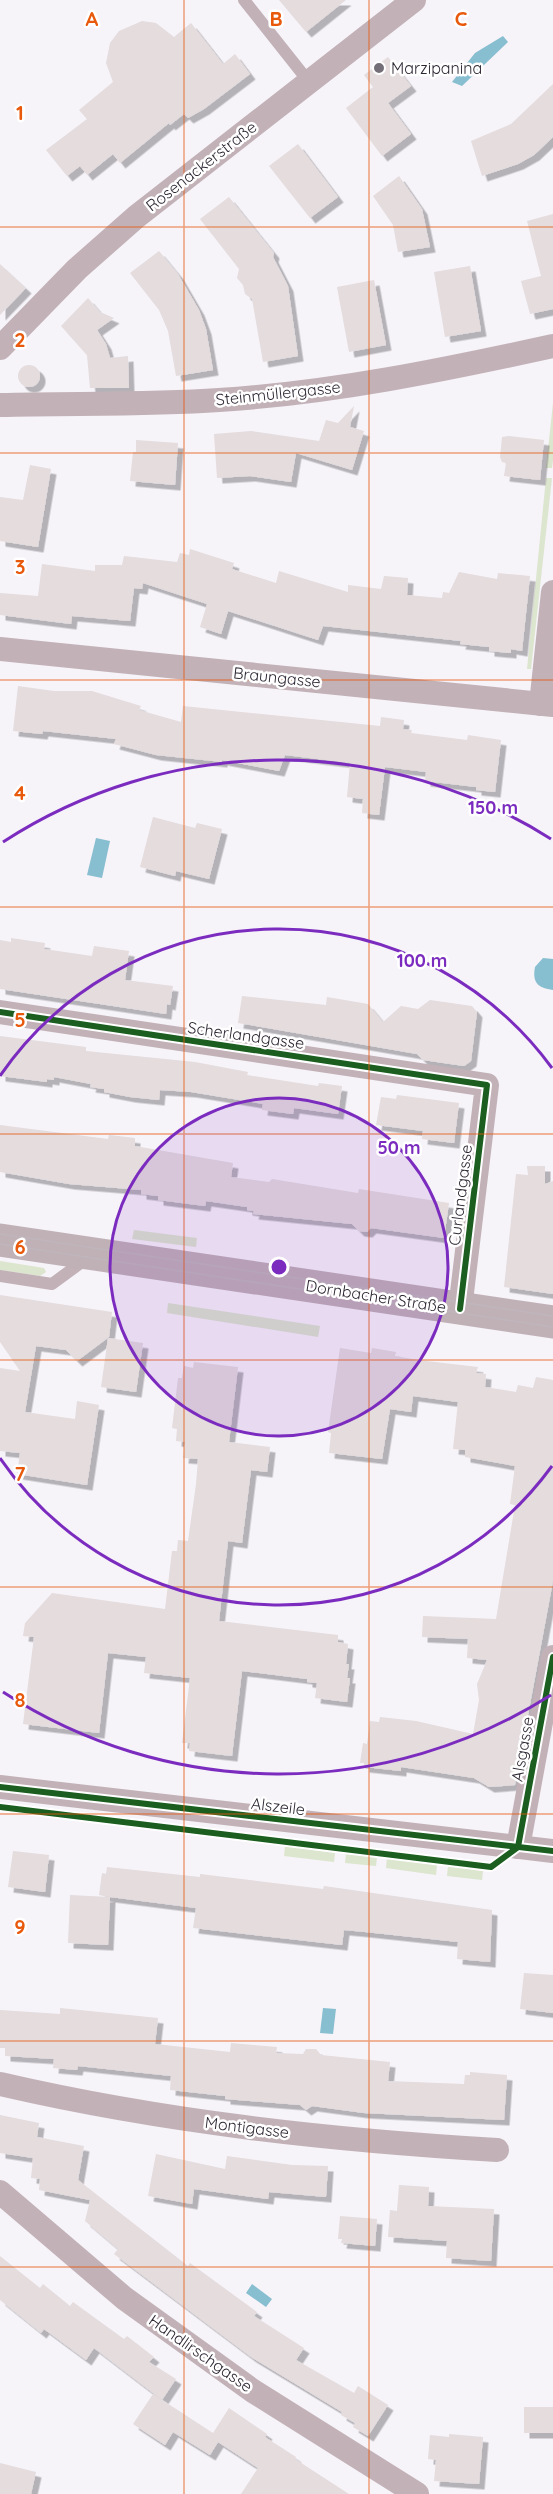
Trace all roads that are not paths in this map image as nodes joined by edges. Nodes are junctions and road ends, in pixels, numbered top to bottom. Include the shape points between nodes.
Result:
1 (244, 0) edge
2 (410, 2) edge
3 (309, 82) junction
4 (553, 346) edge
5 (0, 348) edge
6 (1, 403) edge
7 (553, 592) edge
8 (0, 648) edge
9 (547, 705) edge
10 (0, 1012) edge
11 (488, 1085) joint
12 (0, 1240) edge
13 (93, 1254) junction
14 (0, 1276) edge
15 (460, 1309) junction
16 (553, 1322) edge
17 (553, 1657) edge
18 (0, 1787) edge
19 (518, 1847) junction
20 (553, 1851) edge
21 (0, 2084) edge
22 (497, 2150) dead end
23 (0, 2192) edge
24 (417, 2494) edge

1 - 3 lane
2 - 3 street, Rosenackerstraße
3 - 5 street, Rosenackerstraße via 136,217
4 - 6 street, Steinmüllergasse via 308,392 219,400
7 - 9 street
8 - 9 street, Braungasse
10 - 11 street, Scherlandgasse
11 - 15 street, Curlandgasse
12 - 13 main road, Dornbacher Straße
13 - 14 lane via 52,1284
13 - 15 main road, Dornbacher Straße
15 - 16 main road, Dornbacher Straße
17 - 19 street, Alsgasse
18 - 19 street, Alszeile
19 - 20 street, Alszeile
21 - 22 street, Montigasse via 83,2103 204,2122 367,2142
23 - 24 street, Handlirschgasse via 124,2298 253,2391

